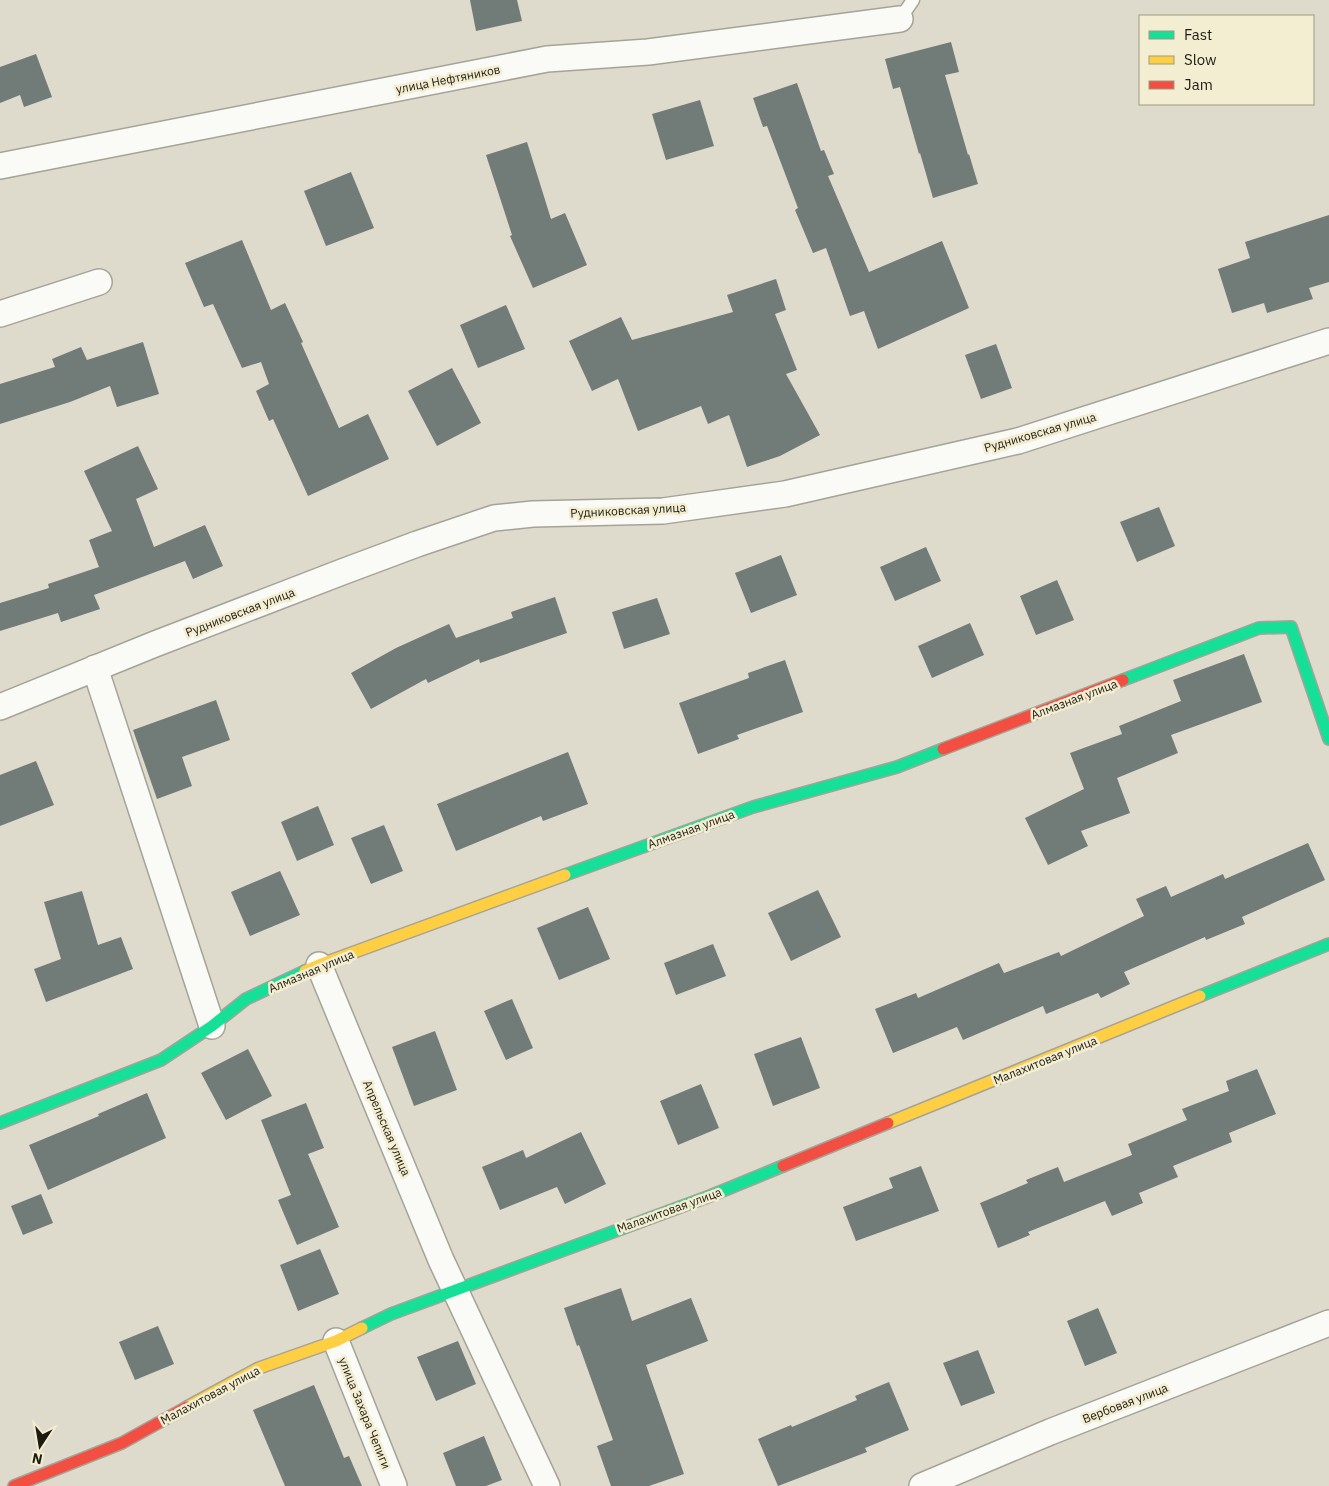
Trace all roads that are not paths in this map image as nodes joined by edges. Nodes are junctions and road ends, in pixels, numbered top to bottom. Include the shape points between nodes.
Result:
1 (906, 10) edge
2 (0, 166) edge
3 (99, 282) dead end
4 (0, 314) edge
5 (1329, 341) edge
6 (94, 668) junction
7 (0, 707) edge
8 (1329, 739) edge
9 (1329, 944) edge
10 (319, 965) junction
11 (212, 1026) junction
12 (0, 1123) edge
13 (456, 1291) junction
14 (1329, 1323) edge
15 (336, 1340) junction
16 (14, 1486) edge
17 (394, 1486) edge
18 (547, 1486) edge
19 (922, 1486) edge

1 - 2 street, улица Нефтяников via 648,52 547,59
3 - 4 street
5 - 6 street, Рудниковская улица via 1018,441 785,494 663,511 494,518 417,544
6 - 7 street, Рудниковская улица
6 - 11 street
8 - 10 street, Алмазная улица via 1291,627 1259,628 897,767 752,807
9 - 13 street, Малахитовая улица via 710,1196
10 - 11 street, Алмазная улица via 246,999
10 - 13 street, Апрельская улица
11 - 12 street, Алмазная улица via 161,1060
13 - 15 street, Малахитовая улица via 391,1314
13 - 18 street, Апрельская улица
14 - 19 street, Вербовая улица via 1050,1432
15 - 16 street, Малахитовая улица via 259,1368 122,1443
15 - 17 street, улица Захара Чепиги

